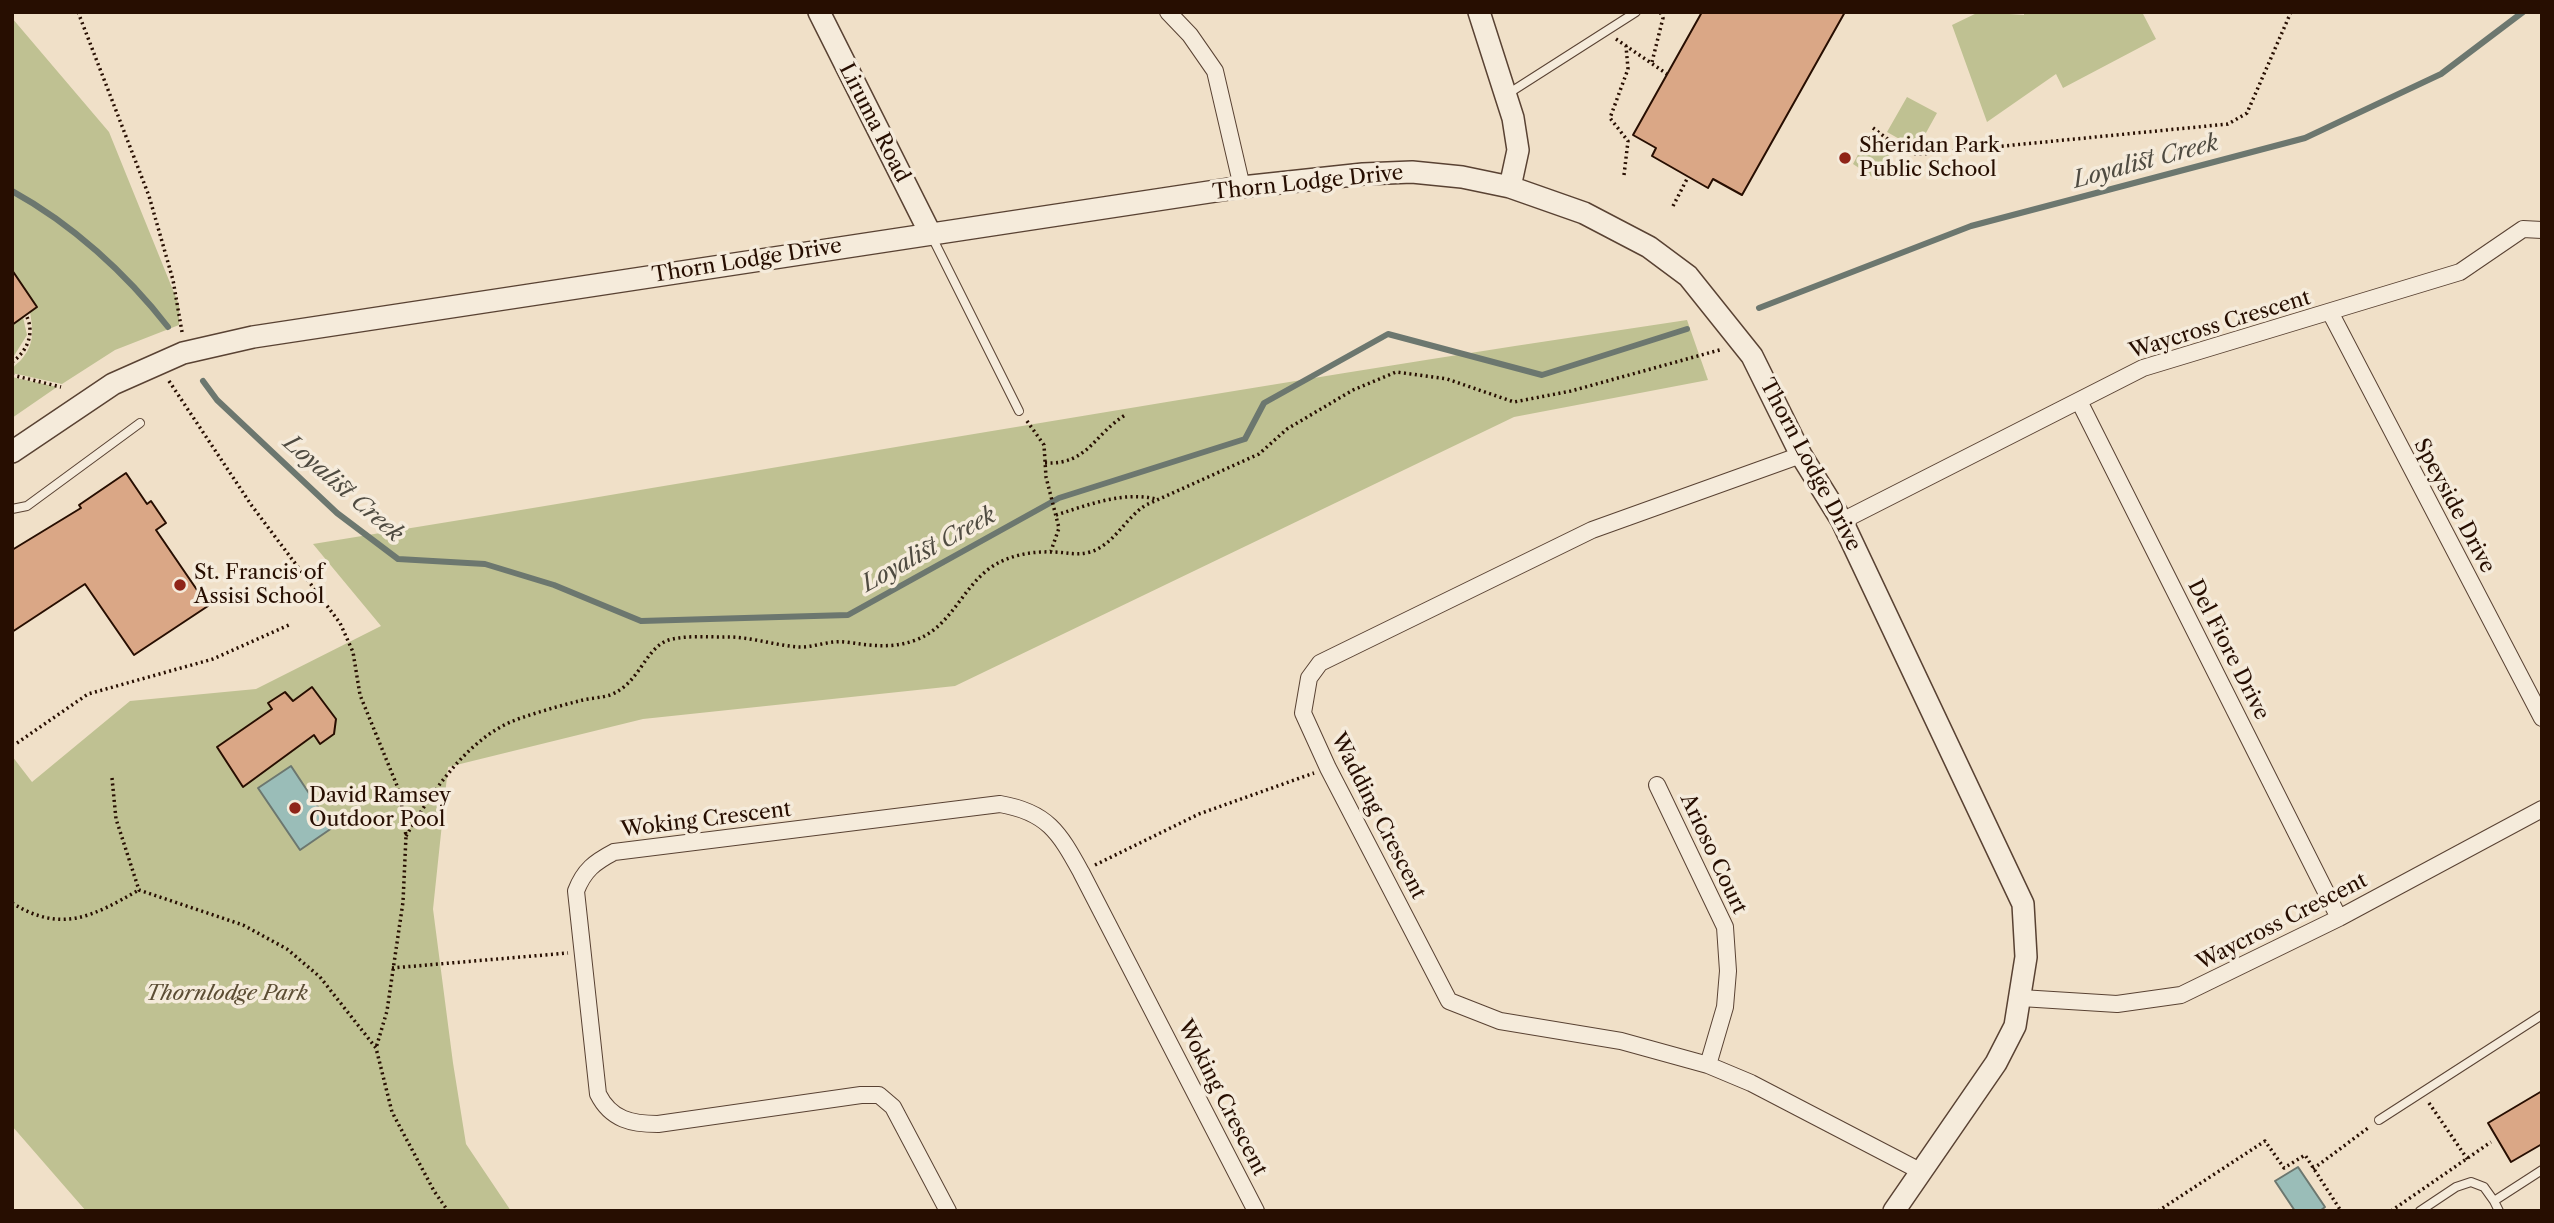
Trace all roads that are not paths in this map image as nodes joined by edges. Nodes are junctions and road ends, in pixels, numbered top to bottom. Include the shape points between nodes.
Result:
1 (819, 12) edge
2 (1168, 12) edge
3 (1479, 12) edge
4 (1636, 12) edge
5 (1506, 95) junction
6 (1242, 187) junction
7 (1510, 187) junction
8 (2542, 230) edge
9 (930, 233) junction
10 (2330, 313) junction
11 (2079, 401) junction
12 (1019, 411) road end
13 (140, 423) dead end
14 (12, 452) edge
15 (1801, 455) junction
16 (12, 509) edge
17 (1842, 522) junction
18 (2542, 718) edge
19 (1657, 785) dead end
20 (2542, 809) edge
21 (2339, 918) junction
22 (2021, 998) junction
23 (2542, 1015) edge
24 (1708, 1065) junction
25 (2379, 1120) road end
26 (2542, 1170) edge
27 (1922, 1172) junction
28 (2494, 1201) junction
29 (948, 1211) edge
30 (1256, 1211) edge
31 (1894, 1211) edge
32 (2420, 1211) edge
33 (2499, 1211) edge

1 - 9 street, Liruma Road
2 - 6 street via 1215,71
3 - 5 street
4 - 5 lane
5 - 7 street via 1518,150
6 - 7 street, Thorn Lodge Drive via 1412,172
6 - 9 street, Thorn Lodge Drive
7 - 15 street, Thorn Lodge Drive via 1584,213 1649,247 1688,276 1752,356
8 - 10 street, Waycross Crescent via 2523,229 2460,272
9 - 12 lane
9 - 14 street, Thorn Lodge Drive via 253,337 183,353 96,393
10 - 11 street, Waycross Crescent via 2143,368
10 - 18 street, Speyside Drive
11 - 17 street, Waycross Crescent
11 - 21 street, Del Fiore Drive
13 - 16 lane via 27,506
15 - 17 street, Thorn Lodge Drive
15 - 24 street, Wadding Crescent via 1592,530 1320,663 1309,678 1303,713 1449,1000 1500,1021 1621,1041
17 - 22 street, Thorn Lodge Drive via 2023,904 2026,957
19 - 24 street, Arioso Court via 1725,927 1725,1007
20 - 21 street, Waycross Crescent
21 - 22 street, Waycross Crescent via 2181,995 2117,1004
22 - 27 street, Thorn Lodge Drive via 2015,1026 1996,1063
23 - 25 lane
24 - 27 street, Wadding Crescent
26 - 28 lane
27 - 31 street, Thorn Lodge Drive
28 - 32 lane via 2484,1187 2471,1182
28 - 33 lane
29 - 30 street, Woking Crescent via 893,1107 879,1096 658,1124 631,1124 605,1109 598,1094 576,891 582,874 614,852 1000,804 1044,819 1060,834 1081,872

